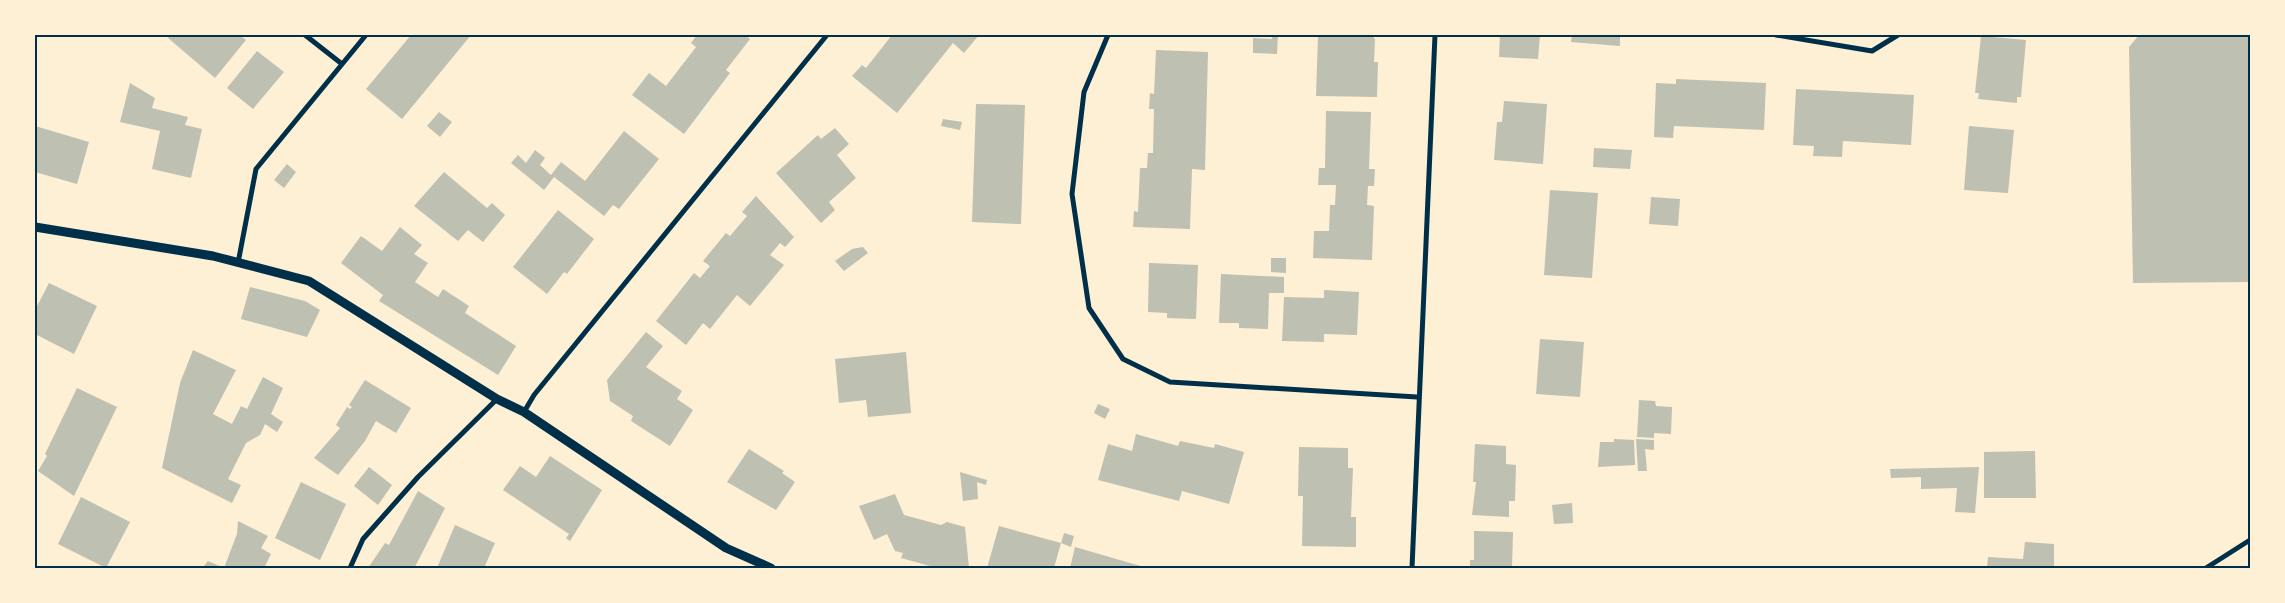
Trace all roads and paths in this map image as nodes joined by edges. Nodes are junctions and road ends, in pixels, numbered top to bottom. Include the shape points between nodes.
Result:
1 (305, 35) edge
2 (366, 35) edge
3 (827, 35) edge
4 (1108, 35) edge
5 (1435, 35) edge
6 (1776, 35) edge
7 (1898, 35) edge
8 (342, 64) junction
9 (35, 227) edge
10 (238, 263) junction
11 (1418, 396) junction
12 (497, 399) junction
13 (524, 412) junction
14 (2250, 540) edge
15 (350, 568) edge
16 (771, 568) edge
17 (1412, 568) edge
18 (2206, 568) edge

1 - 8 street
2 - 8 street
3 - 13 street via 534,395
4 - 11 street via 1084,92 1072,194 1089,308 1123,359 1170,382
5 - 11 street
6 - 7 street via 1872,51
8 - 10 street via 256,169
9 - 10 street via 213,256
10 - 12 street via 309,281
11 - 17 street
12 - 13 street
12 - 15 street via 418,477 363,539
13 - 16 street via 726,548
14 - 18 street

